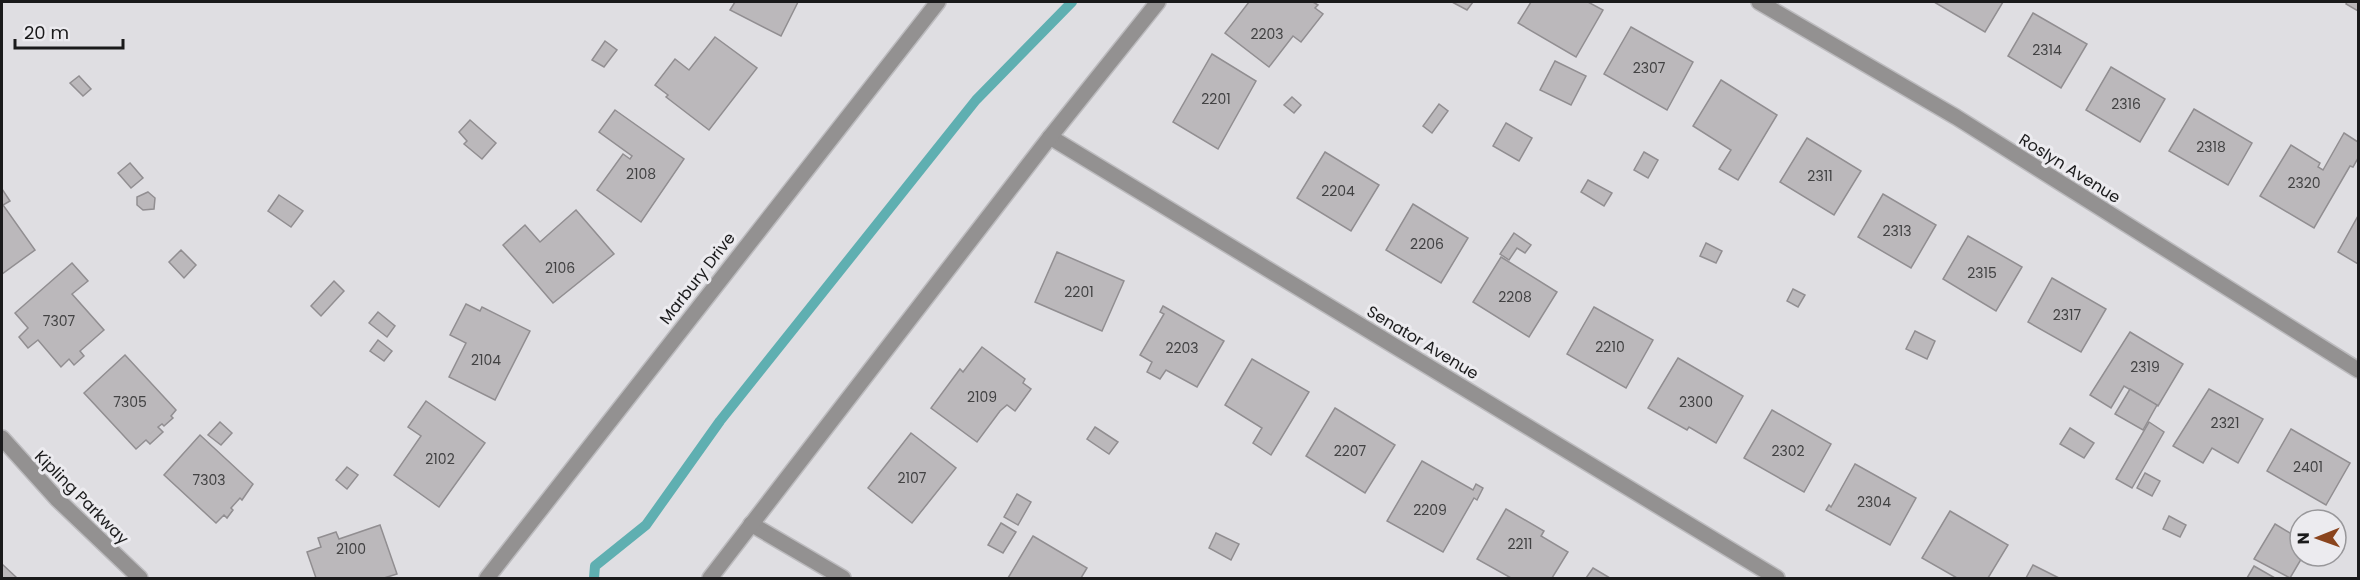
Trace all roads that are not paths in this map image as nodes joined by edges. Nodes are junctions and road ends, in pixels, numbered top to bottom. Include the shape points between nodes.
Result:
1 (938, 2) edge
2 (1158, 2) edge
3 (1759, 2) edge
4 (1050, 137) junction
5 (2358, 370) edge
6 (2, 438) edge
7 (751, 524) junction
8 (140, 579) edge
9 (487, 579) edge
10 (710, 579) edge
11 (843, 579) edge
12 (1777, 579) edge

1 - 9 street, Marbury Drive
2 - 4 street
3 - 5 street, Roslyn Avenue via 1956,117
4 - 7 street
4 - 12 street, Senator Avenue
6 - 8 street, Kipling Parkway via 57,499
7 - 10 street
7 - 11 street

